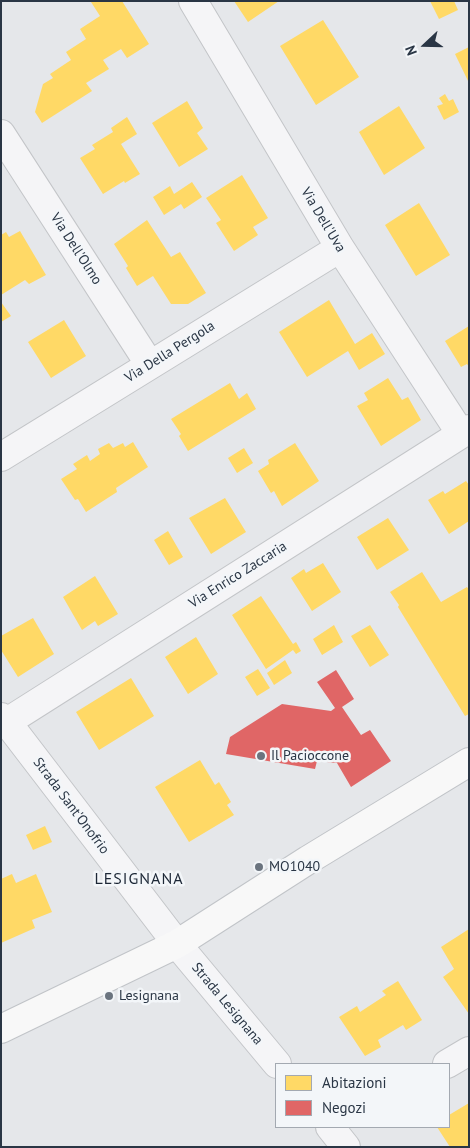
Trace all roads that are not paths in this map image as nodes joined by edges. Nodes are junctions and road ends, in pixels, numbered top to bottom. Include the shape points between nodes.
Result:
1 (194, 1) edge
2 (1, 134) edge
3 (340, 248) junction
4 (150, 365) junction
5 (465, 431) edge
6 (1, 456) edge
7 (4, 719) edge
8 (469, 762) edge
9 (177, 944) junction
10 (1, 1029) edge
11 (469, 1051) edge
12 (276, 1063) edge
13 (449, 1063) edge

1 - 3 street, Via Dell'Uva
2 - 4 street, Via Dell'Olmo
3 - 4 street, Via Della Pergola
3 - 5 street, Via Dell'Uva
4 - 6 street, Via Della Pergola
5 - 7 street, Via Enrico Zaccaria
7 - 9 street, Strada Sant'Onofrio
8 - 9 main road
9 - 10 main road
9 - 12 street, Strada Lesignana
11 - 13 street

